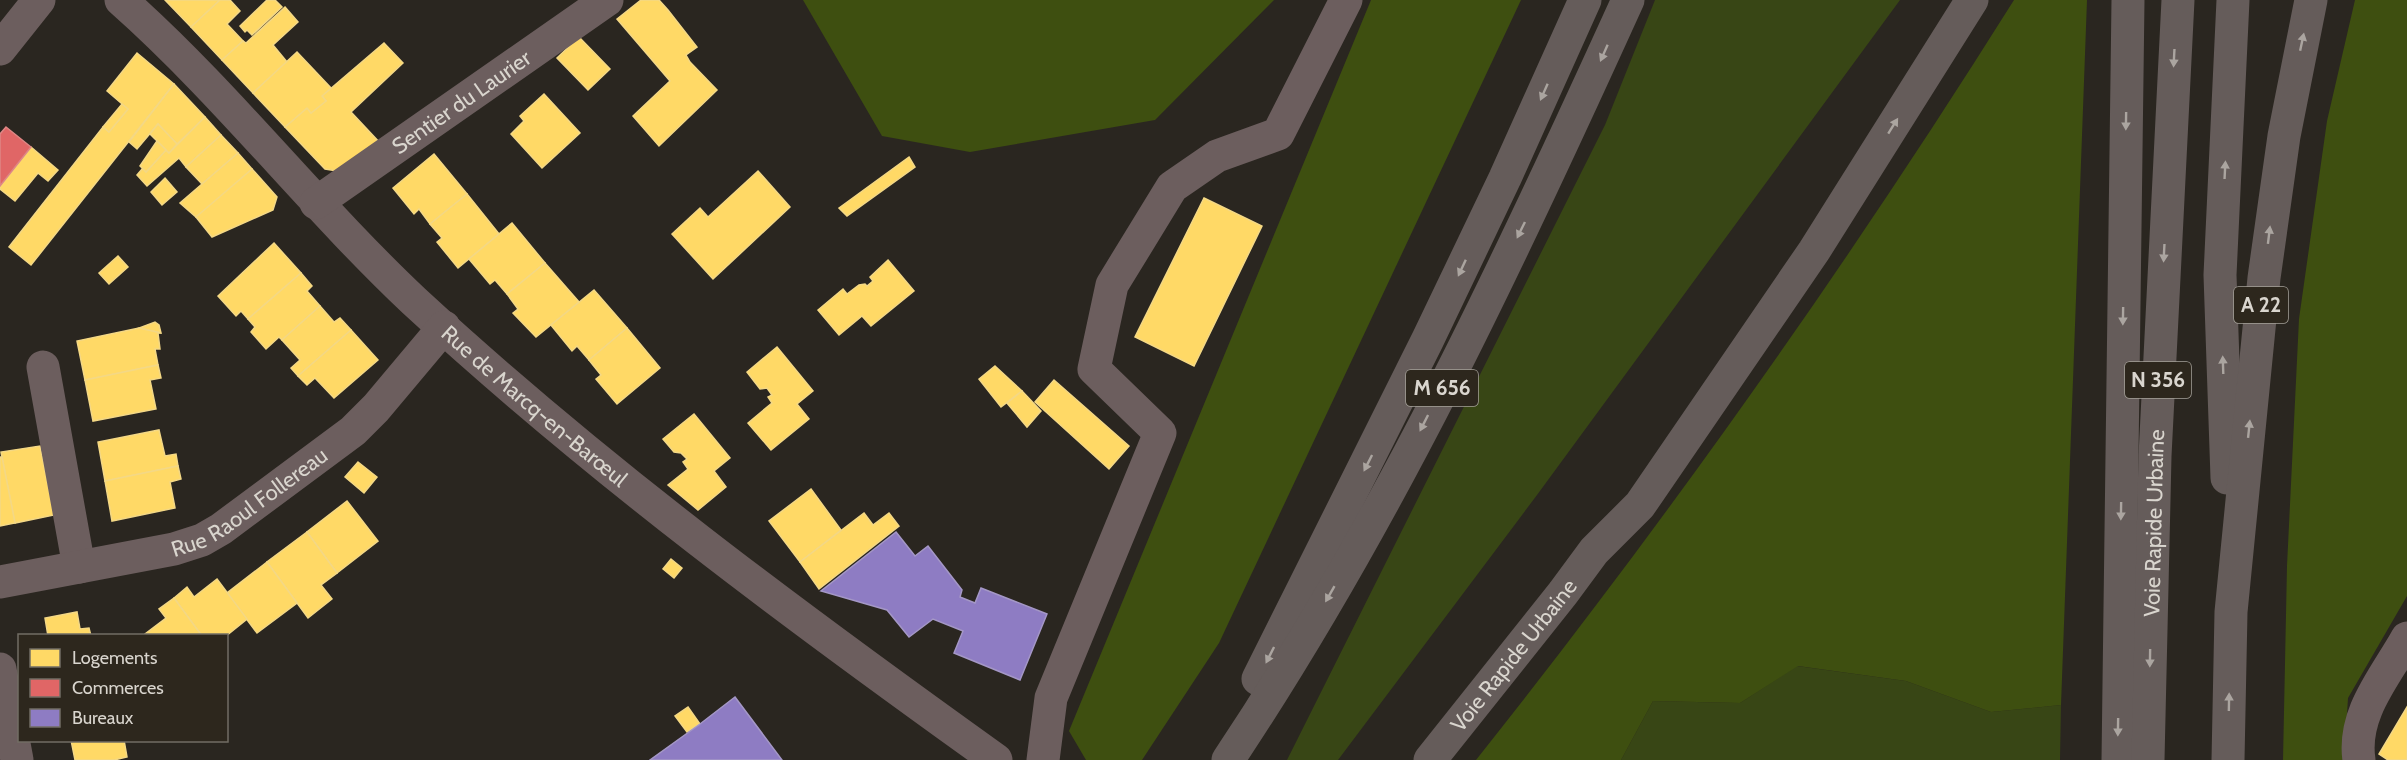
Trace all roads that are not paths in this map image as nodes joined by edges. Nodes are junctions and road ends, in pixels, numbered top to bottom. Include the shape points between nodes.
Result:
1 (39, 0) edge
2 (121, 0) edge
3 (607, 0) edge
4 (1346, 0) edge
5 (1586, 0) edge
6 (1628, 0) edge
7 (1947, 0) edge
8 (1972, 0) edge
9 (2128, 0) edge
10 (2178, 0) edge
11 (2233, 0) edge
12 (2311, 0) edge
13 (0, 49) edge
14 (316, 202) junction
15 (444, 327) junction
16 (43, 367) dead end
17 (1594, 551) junction
18 (79, 567) junction
19 (0, 582) edge
20 (2231, 612) junction
21 (2407, 638) edge
22 (0, 669) edge
23 (17, 760) edge
24 (996, 760) edge
25 (1043, 760) edge
26 (1217, 760) edge
27 (1228, 760) edge
28 (1430, 760) edge
29 (2118, 760) edge
30 (2148, 760) edge
31 (2228, 760) edge
32 (2359, 760) edge

1 - 13 street
2 - 14 street, Rue de Marcq-en-Barœul via 189,64
3 - 14 street, Sentier du Laurier
4 - 25 street via 1278,134 1217,156 1172,187 1112,285 1094,369 1160,433 1051,698
5 -> 26 highway via 1409,379
6 -> 27 highway, M 656 via 1499,274 1413,444 1287,670
7 - 17 highway via 1799,235 1622,494
17 -> 8 highway via 1647,495 1814,251
9 -> 29 highway
10 -> 30 highway, Voie Rapide Urbaine / N 356 via 2155,444
20 -> 11 highway, N 356 via 2220,275
20 -> 12 highway, A 22 via 2270,229
14 - 15 street, Rue de Marcq-en-Barœul
15 - 18 street, Rue Raoul Follereau via 354,431 221,529 174,549
15 - 24 street, Rue de Marcq-en-Barœul via 703,544 790,612
16 - 18 street
17 - 28 highway, Voie Rapide Urbaine
18 - 19 street, Rue Raoul Follereau
31 -> 20 highway, A 22
21 - 32 street via 2365,710 2358,734
22 - 23 street

